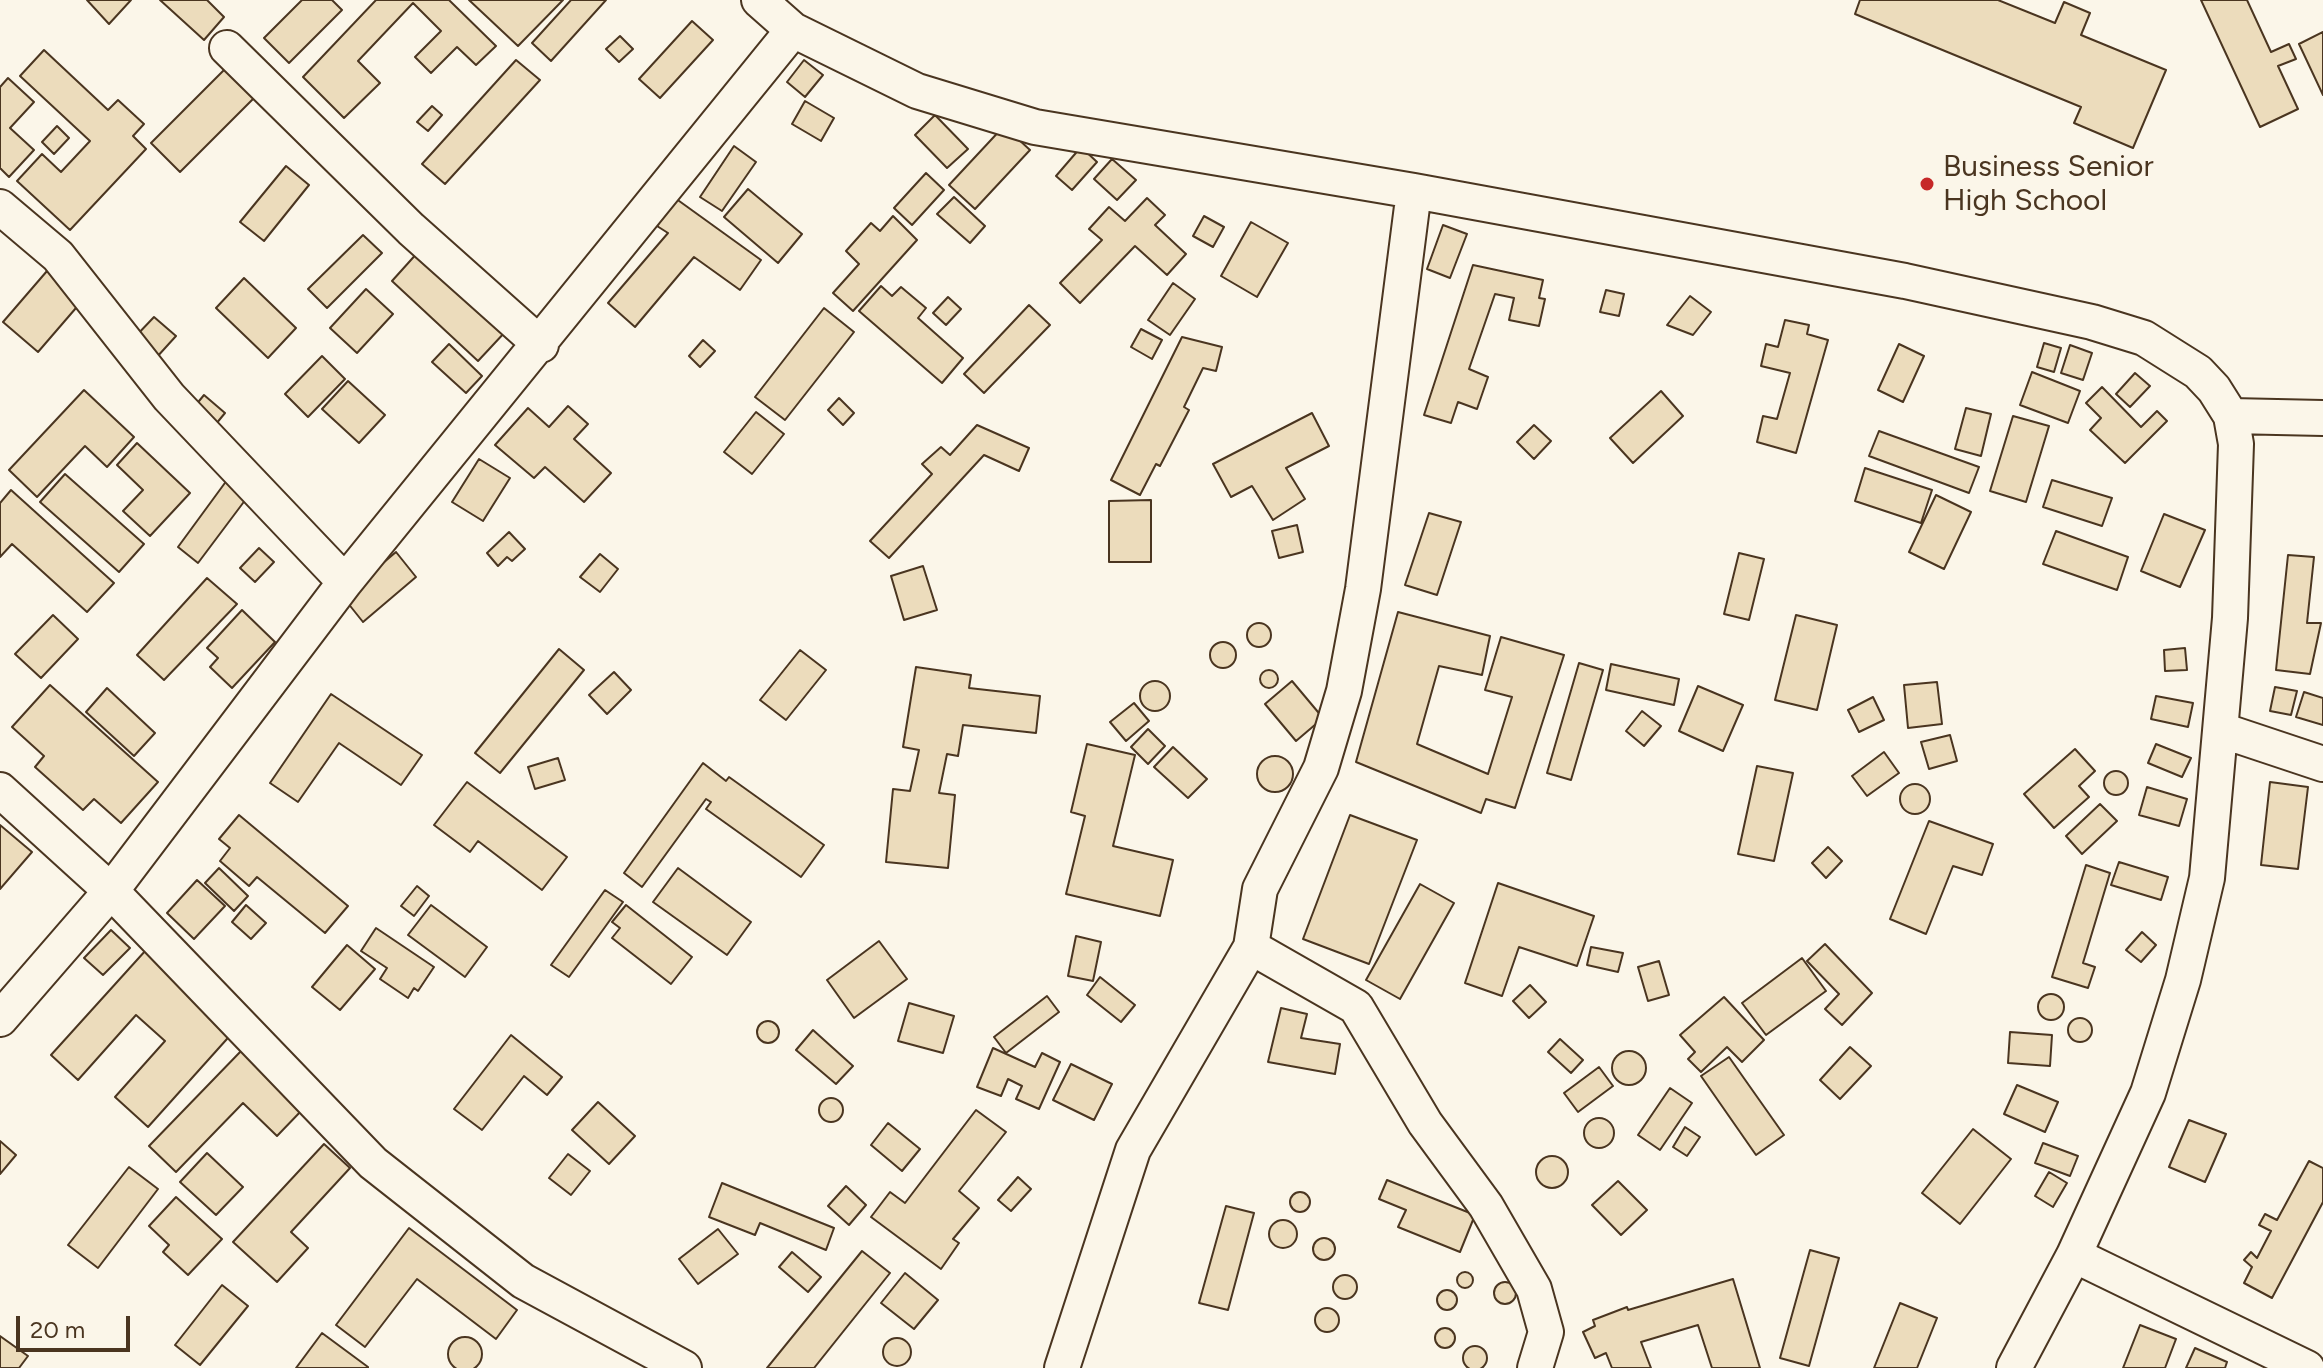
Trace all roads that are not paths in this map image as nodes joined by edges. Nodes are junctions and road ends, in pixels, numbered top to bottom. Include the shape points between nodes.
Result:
1 (759, 0) edge
2 (793, 30) junction
3 (227, 48) dead end
4 (1414, 191) junction
5 (0, 207) edge
6 (541, 345) junction
7 (2231, 416) junction
8 (2323, 418) edge
9 (345, 582) junction
10 (2221, 730) junction
11 (2323, 764) edge
12 (0, 790) edge
13 (111, 891) junction
14 (1251, 947) junction
15 (0, 1019) edge
16 (2074, 1255) junction
17 (684, 1368) edge
18 (1062, 1368) edge
19 (1535, 1368) edge
20 (2014, 1368) edge
21 (2307, 1368) edge

1 - 2 street
2 - 4 street via 917,91 1035,127
2 - 6 street
3 - 6 street via 411,229
4 - 7 street via 1905,281 2092,322 2144,338 2182,360 2206,380
4 - 14 street via 1363,589 1344,691 1321,768 1260,889
5 - 9 street via 58,256 169,397
6 - 9 street
7 - 8 street
7 - 10 street via 2236,527
9 - 13 street
10 - 11 street
10 - 16 street via 2207,878 2183,980 2148,1093
12 - 13 street
13 - 15 street
13 - 17 street via 373,1163 523,1281
14 - 18 street via 1133,1150
14 - 19 street via 1356,1007 1534,1289 1546,1332
16 - 20 street
16 - 21 street

